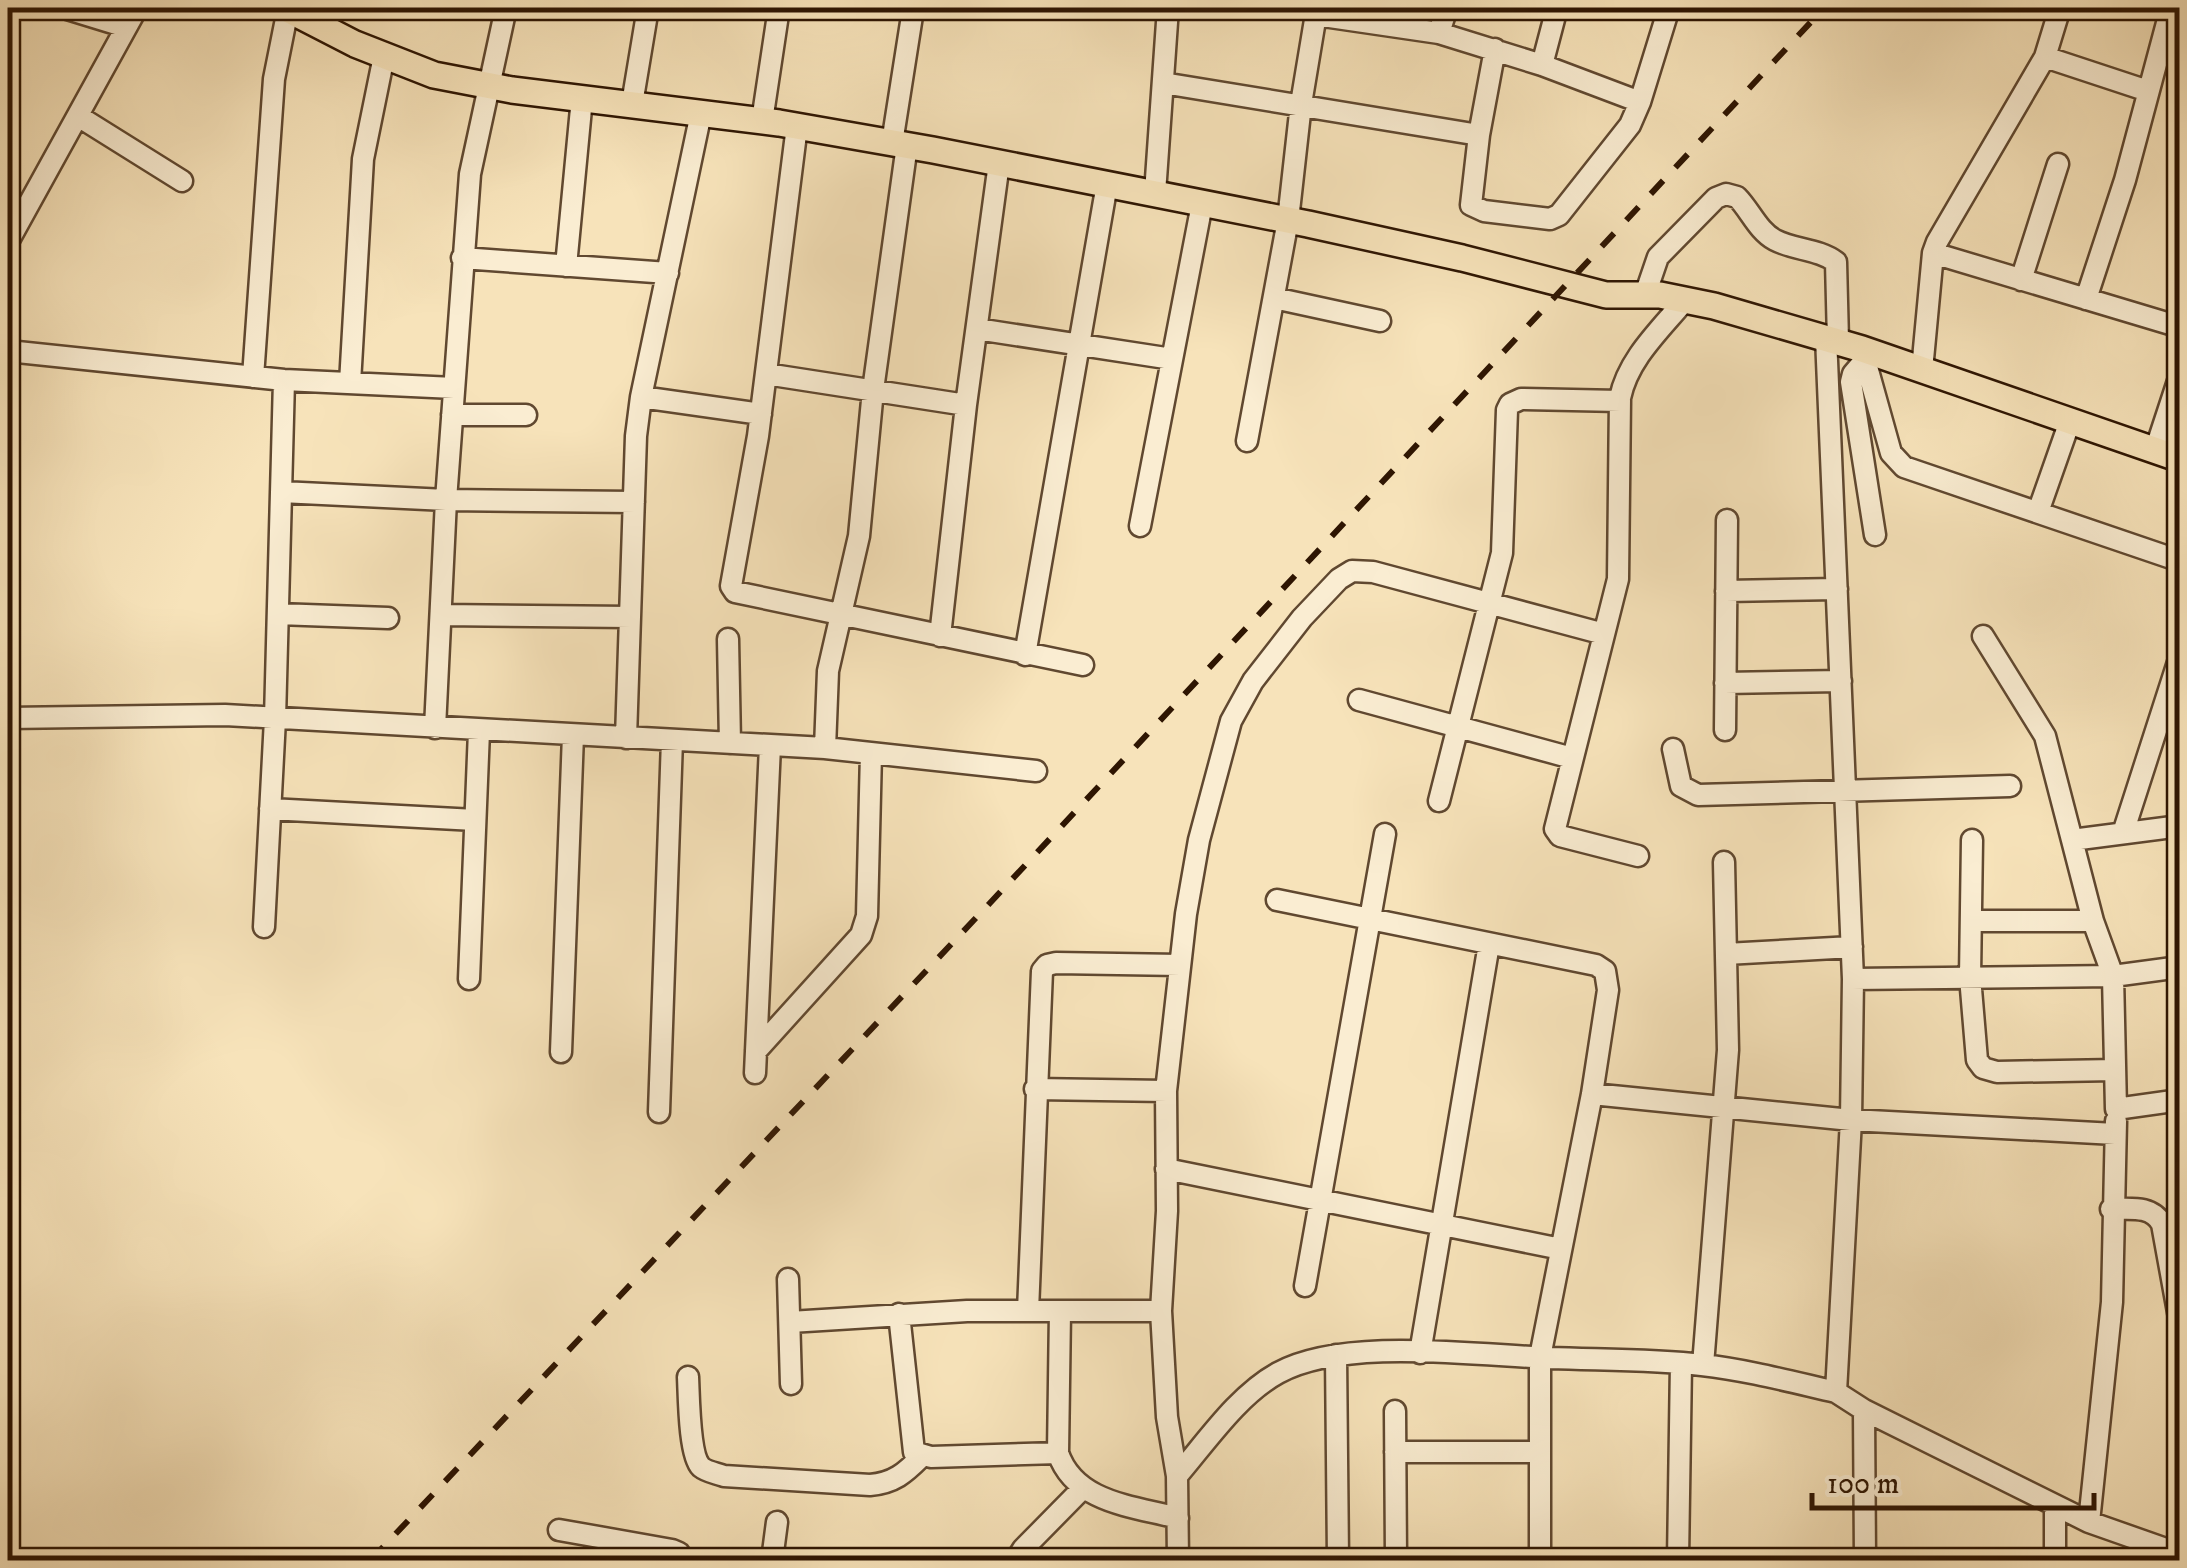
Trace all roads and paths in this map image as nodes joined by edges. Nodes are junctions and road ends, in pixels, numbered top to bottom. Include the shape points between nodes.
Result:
1 (64, 8) edge
2 (136, 8) edge
3 (286, 8) edge
4 (506, 8) edge
5 (648, 8) edge
6 (780, 8) edge
7 (1168, 8) edge
8 (1447, 8) edge
9 (1557, 8) edge
10 (1669, 8) edge
11 (2060, 8) edge
12 (2171, 8) edge
13 (1316, 12) edge
14 (912, 16) dead end
15 (126, 27) junction
16 (1439, 33) junction
17 (1495, 49) junction
18 (384, 56) junction
19 (2045, 57) junction
20 (1542, 65) junction
21 (1163, 83) junction
22 (490, 86) junction
23 (2148, 92) junction
24 (582, 98) junction
25 (1640, 102) junction
26 (632, 104) junction
27 (1301, 104) junction
28 (701, 113) junction
29 (78, 116) junction
30 (762, 121) junction
31 (798, 126) junction
32 (1479, 135) junction
33 (899, 144) junction
34 (999, 163) junction
35 (2058, 164) dead end
36 (182, 181) dead end
37 (1107, 184) junction
38 (1155, 193) junction
39 (1202, 204) junction
40 (1288, 220) junction
41 (8, 242) edge
42 (1933, 253) junction
43 (462, 258) junction
44 (566, 266) junction
45 (668, 273) junction
46 (2021, 280) junction
47 (1645, 295) junction
48 (1274, 298) junction
49 (2086, 299) junction
50 (1685, 300) junction
51 (1380, 321) dead end
52 (2180, 328) edge
53 (977, 330) junction
54 (1078, 345) junction
55 (1848, 347) junction
56 (8, 351) edge
57 (1172, 359) junction
58 (1922, 370) junction
59 (766, 374) junction
60 (2180, 375) edge
61 (253, 377) junction
62 (284, 380) junction
63 (350, 384) junction
64 (454, 388) junction
65 (873, 390) junction
66 (641, 397) junction
67 (1620, 401) junction
68 (966, 405) junction
69 (452, 414) junction
70 (761, 414) junction
71 (526, 415) dead end
72 (2070, 421) junction
73 (1247, 441) dead end
74 (2167, 455) edge
75 (281, 492) junction
76 (446, 500) junction
77 (634, 502) junction
78 (2038, 512) junction
79 (1727, 520) dead end
80 (1140, 526) dead end
81 (1876, 534) dead end
82 (2180, 561) edge
83 (1837, 589) junction
84 (1726, 591) junction
85 (1490, 603) junction
86 (278, 614) junction
87 (441, 616) junction
88 (841, 616) junction
89 (630, 617) junction
90 (388, 618) dead end
91 (1604, 634) junction
92 (940, 636) junction
93 (1983, 636) dead end
94 (728, 639) dead end
95 (1025, 654) junction
96 (2180, 656) edge
97 (1082, 664) dead end
98 (1841, 681) junction
99 (1725, 683) junction
100 (1359, 700) dead end
101 (8, 718) edge
102 (275, 718) junction
103 (436, 728) junction
104 (1458, 728) junction
105 (1725, 730) dead end
106 (479, 731) junction
107 (572, 736) junction
108 (626, 738) junction
109 (672, 740) junction
110 (730, 744) junction
111 (770, 746) junction
112 (825, 748) junction
113 (1673, 750) dead end
114 (871, 753) junction
115 (1572, 758) junction
116 (1036, 771) dead end
117 (2010, 786) dead end
118 (1845, 789) junction
119 (1439, 801) dead end
120 (270, 810) junction
121 (476, 820) junction
122 (2180, 826) edge
123 (2123, 833) junction
124 (1385, 834) dead end
125 (1972, 840) dead end
126 (2072, 840) junction
127 (1638, 856) dead end
128 (1724, 862) dead end
129 (1277, 900) dead end
130 (1372, 920) junction
131 (2093, 921) junction
132 (1971, 922) junction
133 (264, 928) dead end
134 (1489, 944) junction
135 (1852, 946) junction
136 (1726, 954) junction
137 (1180, 965) junction
138 (2180, 966) edge
139 (2113, 976) junction
140 (1970, 977) junction
141 (1853, 978) junction
142 (469, 980) dead end
143 (756, 1051) junction
144 (561, 1052) dead end
145 (2116, 1070) junction
146 (755, 1074) dead end
147 (1035, 1090) junction
148 (1166, 1091) junction
149 (1592, 1094) junction
150 (2180, 1100) edge
151 (1724, 1106) junction
152 (2116, 1109) junction
153 (659, 1112) dead end
154 (1850, 1120) junction
155 (2115, 1134) junction
156 (1166, 1169) junction
157 (1321, 1200) junction
158 (2111, 1209) junction
159 (1441, 1225) junction
160 (1561, 1250) junction
161 (788, 1278) dead end
162 (1305, 1286) dead end
163 (1028, 1311) junction
164 (1060, 1311) junction
165 (1161, 1311) junction
166 (899, 1314) junction
167 (790, 1322) junction
168 (2180, 1323) edge
169 (1420, 1353) junction
170 (1336, 1355) junction
171 (1540, 1357) junction
172 (1682, 1363) junction
173 (1703, 1365) junction
174 (688, 1377) dead end
175 (791, 1384) dead end
176 (1836, 1392) junction
177 (1864, 1410) junction
178 (1394, 1411) dead end
179 (1395, 1452) junction
180 (1540, 1452) junction
181 (1058, 1453) junction
182 (922, 1457) junction
183 (1177, 1476) junction
184 (1082, 1489) junction
185 (2055, 1506) junction
186 (1178, 1518) junction
187 (777, 1522) dead end
188 (2089, 1522) junction
189 (559, 1530) dead end
190 (2143, 1551) edge
191 (1020, 1554) edge
192 (2180, 1554) edge
193 (683, 1560) edge
194 (775, 1560) edge
195 (1178, 1560) edge
196 (1338, 1560) edge
197 (1396, 1560) edge
198 (1540, 1560) edge
199 (1678, 1560) edge
200 (1865, 1560) edge
201 (2054, 1560) edge

1 - 15 street
2 - 15 street
3 - 18 main road
3 - 61 street via 274,78
4 - 22 street
5 - 26 street
6 - 30 street
7 - 21 street
8 - 16 street
9 - 20 street
10 - 25 street
11 - 19 street
12 - 23 street
13 - 16 street
13 - 27 street
14 - 33 street
15 - 29 street
16 - 17 street
17 - 20 street
17 - 32 street
18 - 22 main road
18 - 63 street via 363,158
19 - 23 street
19 - 42 street
20 - 25 street
21 - 27 street
21 - 38 street
22 - 24 main road
22 - 43 street via 470,174
23 - 49 street
24 - 26 main road
24 - 44 street
25 - 32 street via 1624,135 1550,219 1471,205
26 - 28 main road
27 - 32 street
27 - 40 street
28 - 30 main road
28 - 45 street
29 - 36 street
29 - 41 street
30 - 31 main road
31 - 33 main road
31 - 59 street
33 - 34 main road
33 - 65 street
34 - 37 main road
34 - 53 street
35 - 46 street
37 - 38 main road
37 - 54 street
38 - 39 main road
39 - 40 main road
39 - 57 street
40 - 47 main road via 1606,295
40 - 48 street
42 - 46 street
42 - 58 street
43 - 44 street
43 - 64 street
44 - 45 street
45 - 66 street
46 - 49 street
47 - 50 main road
47 - 55 street via 1666,246 1716,198 1738,196 1774,240 1836,262
48 - 51 street
48 - 73 street
49 - 52 street
50 - 55 main road
50 - 67 street via 1632,364
53 - 54 street
53 - 68 street
54 - 57 street
54 - 95 street
55 - 58 main road
55 - 78 street via 1895,461
55 - 81 street
55 - 83 street
56 - 61 street
57 - 80 street
58 - 72 main road
59 - 65 street
59 - 70 street
60 - 74 street
61 - 62 street
62 - 63 street
62 - 75 street
63 - 64 street
64 - 69 street
65 - 68 street
65 - 88 street via 859,536
66 - 70 street
66 - 77 street
67 - 85 street via 1510,404 1502,553
67 - 91 street via 1618,579
68 - 92 street
69 - 71 street
69 - 76 street
70 - 88 street via 734,592
72 - 74 main road
72 - 78 street
75 - 76 street
75 - 86 street
76 - 77 street
76 - 87 street
77 - 89 street
78 - 82 street
79 - 84 street
83 - 84 street
83 - 98 street
84 - 99 street
85 - 91 street
85 - 104 street
85 - 137 street via 1352,571 1302,618 1253,681 1232,721 1199,840
86 - 90 street
86 - 102 street
87 - 89 street
87 - 103 street
88 - 92 street
88 - 112 street via 828,671
89 - 108 street
91 - 115 street
92 - 95 street
93 - 126 street via 2045,736
94 - 110 street
95 - 97 street
96 - 123 street
98 - 99 street
98 - 118 street
99 - 105 street
100 - 104 street
101 - 102 street
102 - 103 street
102 - 120 street
103 - 106 street
104 - 115 street
104 - 119 street
106 - 107 street
106 - 121 street
107 - 108 street
107 - 144 street
108 - 109 street
109 - 110 street
109 - 153 street
110 - 111 street
111 - 112 street
111 - 143 street
112 - 114 street
113 - 118 street via 1681,786 1698,795
114 - 116 street
114 - 143 street via 861,935
115 - 127 street via 1555,830
117 - 118 street
118 - 135 street
120 - 121 street
120 - 133 street
121 - 142 street
122 - 123 street
123 - 126 street
124 - 130 street
125 - 132 street
126 - 131 street
128 - 136 street
129 - 130 street
130 - 134 street
130 - 157 street
131 - 132 street
131 - 139 street
132 - 140 street
134 - 149 street via 1605,971
134 - 159 street
135 - 136 street
135 - 141 street
136 - 151 street
137 - 147 street via 1047,965 1039,982
137 - 148 street
138 - 139 street
139 - 140 street
139 - 145 street
140 - 141 street
140 - 145 street via 1983,1068
141 - 154 street
143 - 146 street
145 - 152 street
147 - 148 street
147 - 163 street
148 - 156 street
149 - 151 street
149 - 160 street
150 - 152 street
151 - 154 street
151 - 173 street
152 - 155 street
154 - 155 street
154 - 176 street
155 - 158 street
156 - 157 street
156 - 165 street
157 - 159 street
157 - 162 street
158 - 168 street via 2158,1214
158 - 188 street via 2112,1302
159 - 160 street
159 - 169 street
160 - 171 street
161 - 167 street
163 - 164 street
163 - 166 street
164 - 165 street
164 - 181 street
165 - 183 street
166 - 167 street
166 - 182 street via 911,1444
167 - 175 street
169 - 170 street
169 - 171 street
170 - 183 street via 1312,1359 1262,1384
170 - 196 street
171 - 172 street
171 - 180 street
172 - 173 street
172 - 199 street
173 - 176 street
174 - 182 street via 698,1464 724,1476 870,1486 887,1484
176 - 177 street
177 - 185 street
177 - 200 street
178 - 179 street
179 - 180 street
179 - 197 street
180 - 198 street
181 - 182 street
181 - 184 street
183 - 186 street
184 - 186 street
184 - 191 street
185 - 188 street
185 - 201 street
186 - 195 street
187 - 194 street
188 - 190 street
189 - 193 street via 672,1550
190 - 192 street

